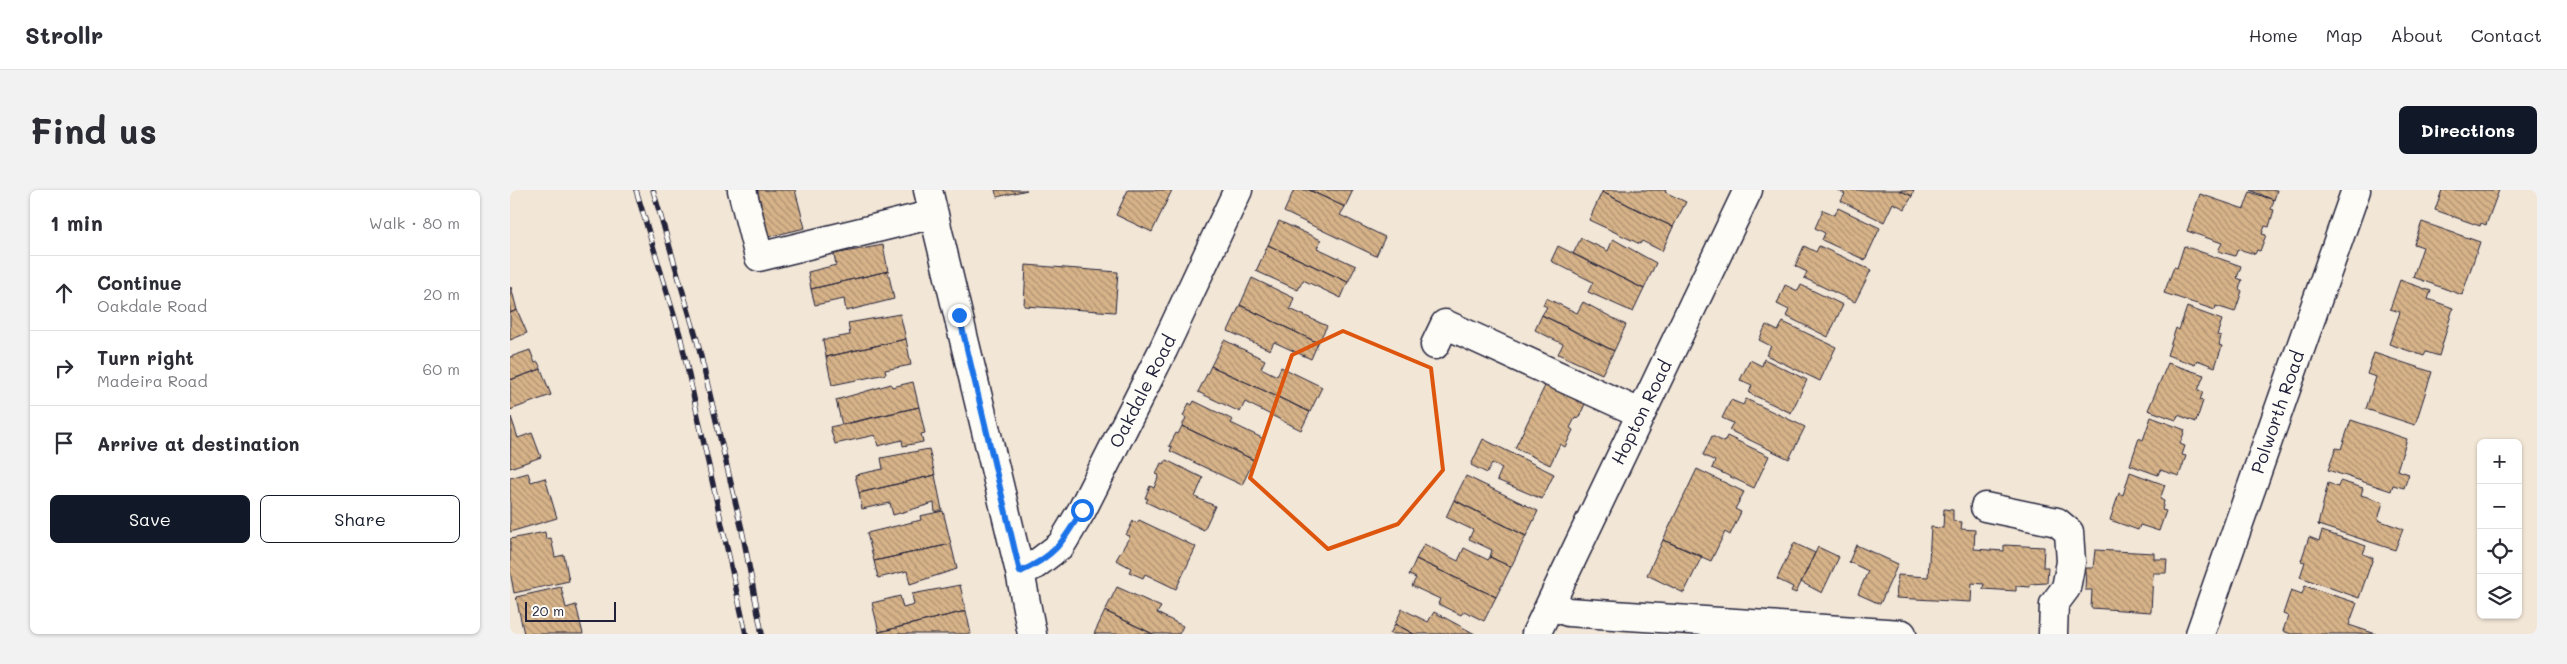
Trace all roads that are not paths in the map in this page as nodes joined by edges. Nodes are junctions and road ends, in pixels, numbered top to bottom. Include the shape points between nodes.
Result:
1 (742, 190) edge
2 (1238, 190) edge
3 (1748, 190) edge
4 (2356, 190) edge
5 (931, 202) edge
6 (1435, 345) dead end
7 (1640, 413) junction
8 (1985, 508) dead end
9 (1020, 572) junction
10 (1550, 605) junction
11 (1032, 634) edge
12 (1536, 634) edge
13 (1902, 634) edge
14 (2053, 634) edge
15 (2200, 634) edge

1 - 5 street via 759,257
2 - 9 street, Oakdale Road via 1163,350 1082,510 1061,545
3 - 7 street, Hopton Road
4 - 15 street, Polworth Road
5 - 9 street
6 - 7 street via 1444,324
7 - 10 street, Hopton Road
8 - 14 street via 2057,522 2069,532 2071,562 2066,588 2054,604
9 - 11 street
10 - 12 street, Hopton Road
10 - 13 street via 1568,612

